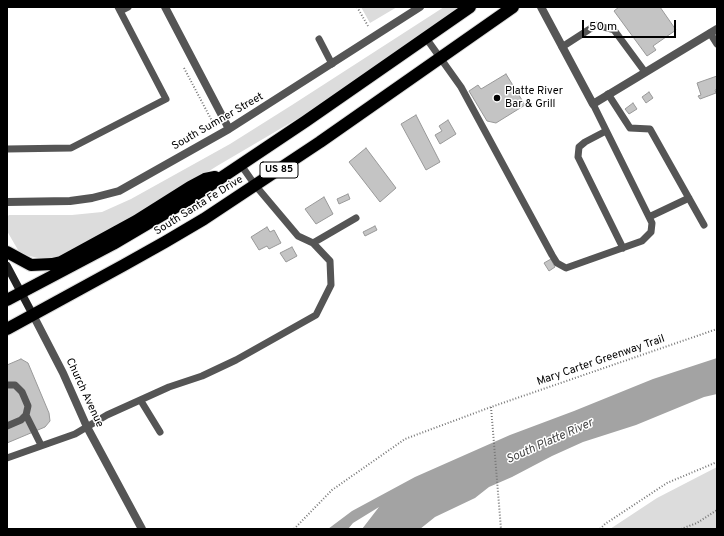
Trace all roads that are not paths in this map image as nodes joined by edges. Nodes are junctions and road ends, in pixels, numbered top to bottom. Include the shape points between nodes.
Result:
1 (128, 7) edge
2 (165, 7) edge
3 (420, 7) edge
4 (470, 7) edge
5 (513, 7) edge
6 (541, 7) edge
7 (119, 9) edge
8 (714, 31) edge
9 (426, 38) junction
10 (318, 39) dead end
11 (717, 44) edge
12 (562, 47) junction
13 (440, 58) junction
14 (332, 64) junction
15 (645, 72) junction
16 (608, 94) junction
17 (593, 104) junction
18 (229, 130) junction
19 (606, 131) junction
20 (7, 149) edge
21 (242, 165) junction
22 (228, 174) junction
23 (255, 185) junction
24 (689, 198) junction
25 (7, 202) edge
26 (649, 217) junction
27 (356, 218) dead end
28 (704, 225) dead end
29 (313, 243) junction
30 (623, 248) junction
31 (7, 252) edge
32 (7, 266) edge
33 (22, 293) junction
34 (7, 300) edge
35 (33, 315) junction
36 (7, 329) edge
37 (7, 385) edge
38 (141, 401) junction
39 (26, 415) junction
40 (7, 426) edge
41 (87, 427) junction
42 (160, 432) dead end
43 (40, 445) junction
44 (7, 458) edge
45 (142, 529) edge

1 - 7 lane
2 - 18 street
3 - 14 street, South Sumner Street
4 - 9 highway, South Santa Fe Drive / US 85
5 - 13 highway, South Santa Fe Drive / US 85
6 - 12 street
7 - 20 lane via 166,99 71,148
8 - 11 lane
8 - 15 street
9 - 13 lane
9 - 21 highway, South Santa Fe Drive / US 85
10 - 14 lane
12 - 15 lane via 596,25 602,26 614,30
12 - 17 street
13 - 23 highway, South Santa Fe Drive / US 85
13 - 30 lane via 460,87 556,263 566,268
14 - 18 street, South Sumner Street
15 - 16 street
16 - 17 street
16 - 24 lane via 630,128 650,129
17 - 19 lane
18 - 25 street, South Sumner Street via 119,191 70,201
19 - 26 lane
19 - 30 lane via 579,147 578,157
21 - 22 highway, South Santa Fe Drive / US 85
21 - 23 lane
22 - 31 highway via 199,183 61,262 31,265
22 - 33 highway, South Santa Fe Drive / US 85 via 153,221
23 - 29 lane via 298,236
23 - 35 highway, South Santa Fe Drive / US 85 via 165,242
24 - 26 lane
24 - 28 lane
26 - 30 lane via 652,223 651,232 642,241
27 - 29 lane
29 - 38 lane via 330,261 331,286 316,315 236,360
32 - 33 street, Church Avenue
33 - 34 highway, South Santa Fe Drive / US 85
33 - 35 street, Church Avenue
35 - 36 highway, South Santa Fe Drive / US 85
35 - 41 street, Church Avenue
37 - 39 lane via 15,385 22,392 28,406
38 - 41 lane via 107,415
38 - 42 lane
39 - 40 lane
39 - 43 lane
41 - 43 lane via 75,434
41 - 45 street, Church Avenue
43 - 44 lane

